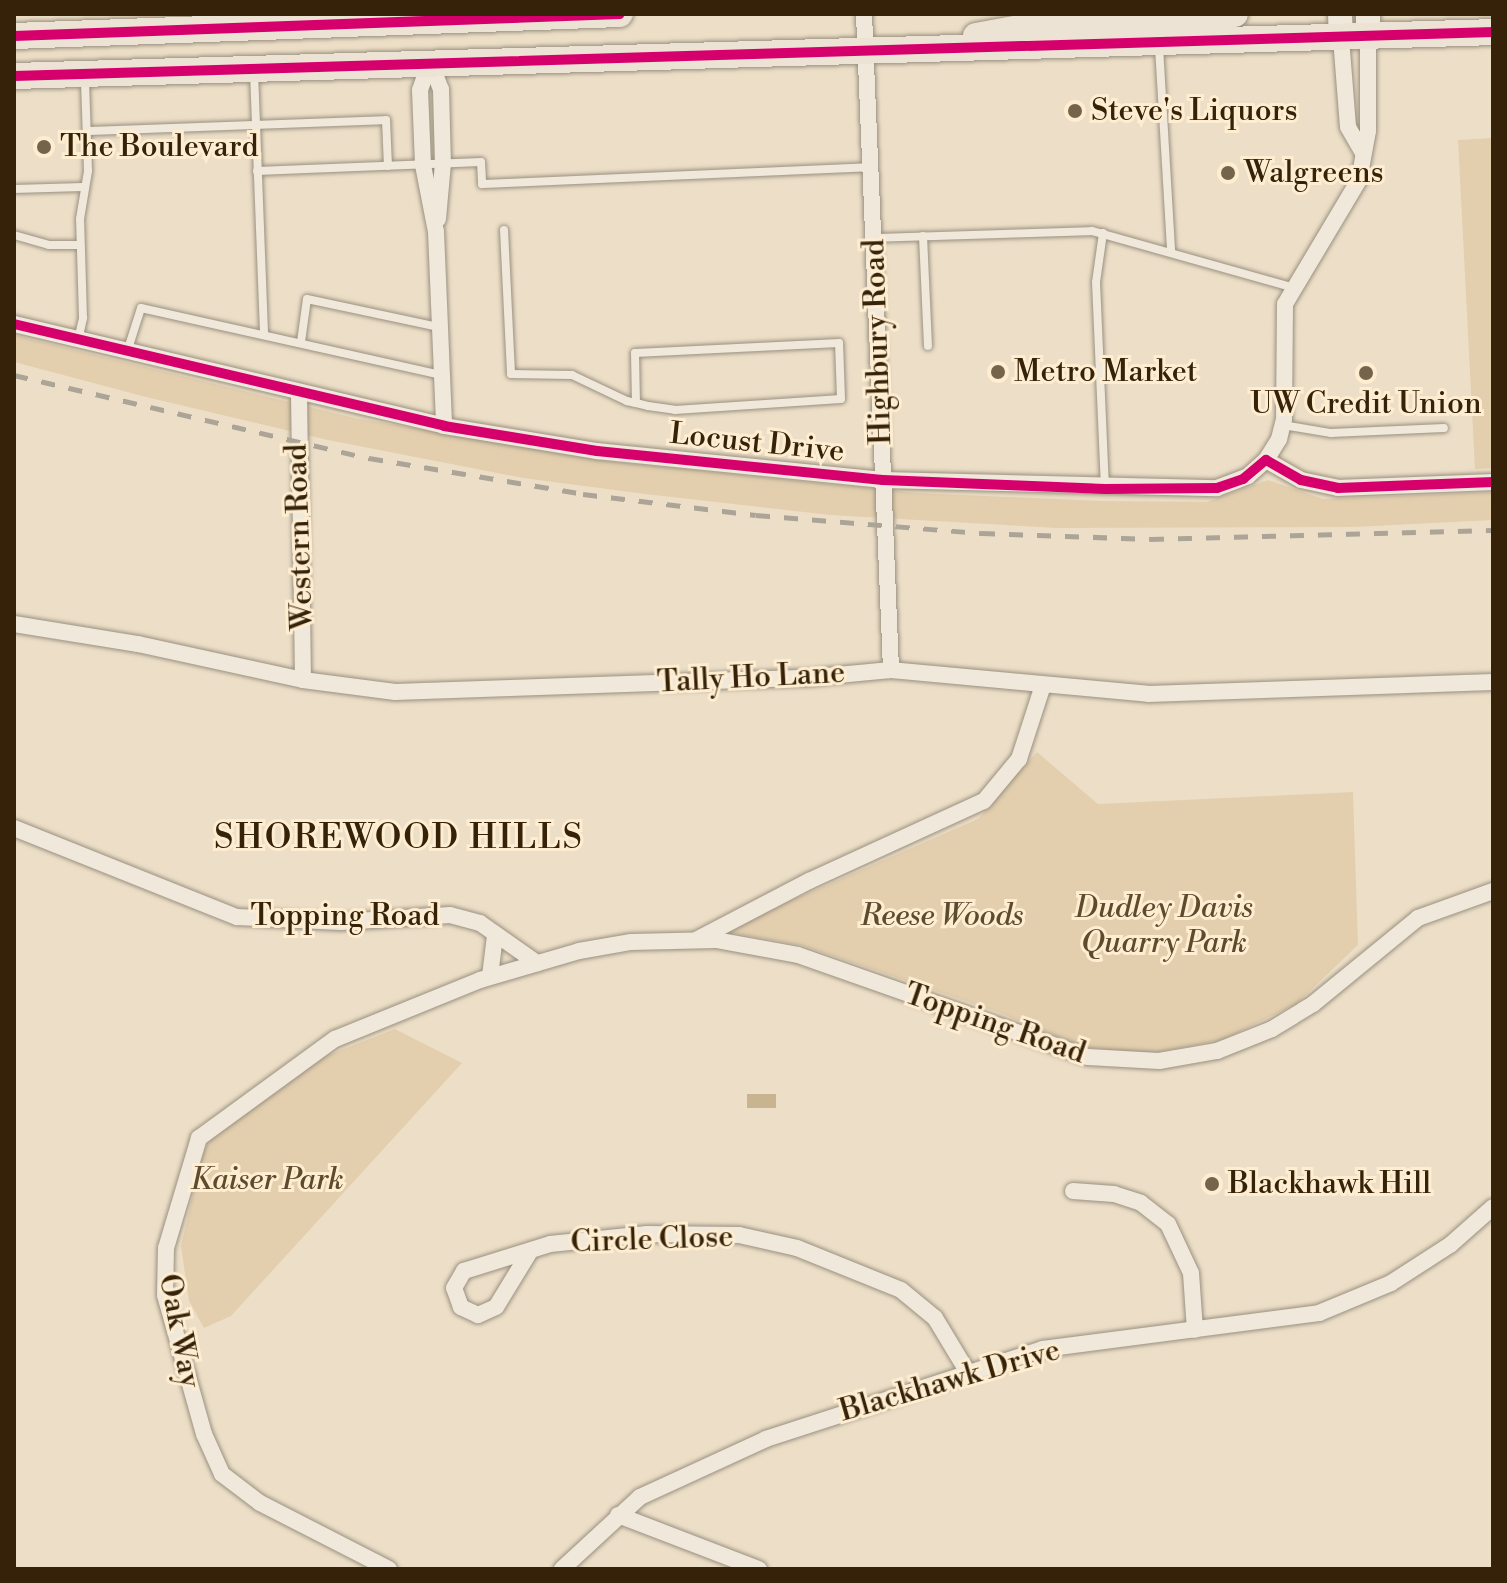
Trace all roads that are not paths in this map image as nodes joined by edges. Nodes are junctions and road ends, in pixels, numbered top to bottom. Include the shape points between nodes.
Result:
1 (620, 14) edge
2 (864, 14) edge
3 (1235, 14) edge
4 (574, 15) edge
5 (427, 18) edge
6 (508, 19) junction
7 (1340, 26) edge
8 (1368, 26) edge
9 (1493, 32) edge
10 (14, 36) edge
11 (1159, 42) junction
12 (950, 45) junction
13 (866, 48) junction
14 (430, 61) junction
15 (335, 64) junction
16 (254, 67) junction
17 (85, 74) junction
18 (14, 76) edge
19 (256, 125) junction
20 (87, 131) junction
21 (1363, 153) junction
22 (443, 163) junction
23 (423, 165) junction
24 (388, 166) junction
25 (871, 167) junction
26 (257, 171) junction
27 (83, 187) junction
28 (14, 189) edge
29 (504, 230) dead end
30 (436, 232) junction
31 (1103, 233) junction
32 (14, 235) edge
33 (923, 236) junction
34 (874, 238) junction
35 (80, 245) junction
36 (1171, 252) junction
37 (1291, 287) junction
38 (14, 324) edge
39 (440, 327) junction
40 (264, 335) junction
41 (77, 341) junction
42 (301, 342) junction
43 (928, 346) dead end
44 (127, 353) junction
45 (442, 375) junction
46 (299, 394) junction
47 (636, 403) junction
48 (1283, 424) junction
49 (444, 426) junction
50 (1444, 428) dead end
51 (1266, 460) junction
52 (883, 480) junction
53 (1493, 482) edge
54 (1105, 489) junction
55 (14, 624) edge
56 (891, 670) junction
57 (303, 680) junction
58 (1493, 682) edge
59 (1043, 685) junction
60 (14, 828) edge
61 (1493, 891) edge
62 (495, 936) junction
63 (696, 940) junction
64 (537, 963) junction
65 (490, 976) junction
66 (1073, 1191) dead end
67 (1493, 1207) edge
68 (529, 1253) junction
69 (1195, 1330) junction
70 (967, 1371) junction
71 (618, 1515) junction
72 (389, 1569) edge
73 (562, 1569) edge
74 (759, 1569) edge

1 - 4 main road
2 - 13 street, Highbury Road
3 - 12 main road via 1021,25
4 - 6 main road
5 - 6 main road
5 - 10 main road
5 - 15 main road via 425,35 416,42
6 - 14 main road via 437,40
7 - 8 main road
7 - 11 main road
7 - 21 street via 1348,127
8 - 9 main road
8 - 21 street via 1369,115
11 - 12 main road
11 - 36 lane
12 - 13 main road
13 - 14 main road
13 - 25 street, Highbury Road
14 - 15 main road
14 - 22 street via 440,84
14 - 23 street via 420,90
15 - 16 main road
16 - 17 main road
16 - 19 lane
17 - 18 main road
17 - 20 lane
19 - 20 lane
19 - 24 lane via 386,120
19 - 26 lane
20 - 27 lane
21 - 37 street via 1355,192
22 - 23 lane
22 - 25 lane via 481,162 482,184
22 - 30 street
23 - 24 lane
23 - 30 street
24 - 26 lane
25 - 34 street, Highbury Road
26 - 40 lane
27 - 28 lane
27 - 35 lane
29 - 47 lane via 511,374 572,375
30 - 39 street
31 - 33 lane
31 - 36 lane
31 - 54 lane via 1096,301
32 - 35 lane via 49,245
33 - 34 lane
33 - 43 lane
34 - 52 street, Highbury Road
35 - 41 lane via 83,318
36 - 37 lane
37 - 48 street via 1282,324
38 - 41 street, Locust Drive
39 - 42 lane via 307,299
39 - 45 street
40 - 42 lane
40 - 44 lane via 141,308
41 - 44 street, Locust Drive
42 - 45 lane
44 - 46 street, Locust Drive
45 - 49 street
46 - 49 street, Locust Drive
46 - 57 street, Western Road
47 - 47 lane via 675,410 841,399 839,343 635,353
48 - 50 lane via 1331,433
48 - 51 street
49 - 52 street, Locust Drive via 597,451
51 - 53 street via 1301,480 1338,488
51 - 54 street, Locust Drive via 1243,479 1217,488
52 - 54 street, Locust Drive
52 - 56 street, Highbury Road
55 - 57 street, Tally Ho Lane
56 - 57 street, Tally Ho Lane via 442,693
56 - 59 street, Tally Ho Lane
58 - 59 street, Tally Ho Lane via 1211,693
59 - 63 street via 1019,759 984,801 809,881
60 - 62 street, Topping Road via 237,917 341,922 450,915 480,923
61 - 63 street, Topping Road via 1418,918 1313,1004 1272,1029 1217,1051 1159,1061 1088,1057 798,955
62 - 64 street, Topping Road
62 - 65 street
63 - 64 street via 618,943
64 - 65 street, Oak Way
65 - 72 street, Oak Way via 335,1039 215,1123 191,1150 166,1248 165,1295 174,1335 217,1468 260,1503
66 - 69 street via 1128,1199 1168,1224 1191,1273
67 - 69 street, Blackhawk Drive via 1430,1258 1354,1301 1270,1322
68 - 68 street, Circle Close via 464,1271 454,1288 461,1307 478,1315 496,1307
68 - 70 street, Circle Close via 570,1241 636,1234 765,1239 901,1290 935,1318
69 - 70 street, Blackhawk Drive via 1043,1349
70 - 71 street, Blackhawk Drive via 713,1460 640,1497
71 - 73 street, Blackhawk Drive
71 - 74 street

